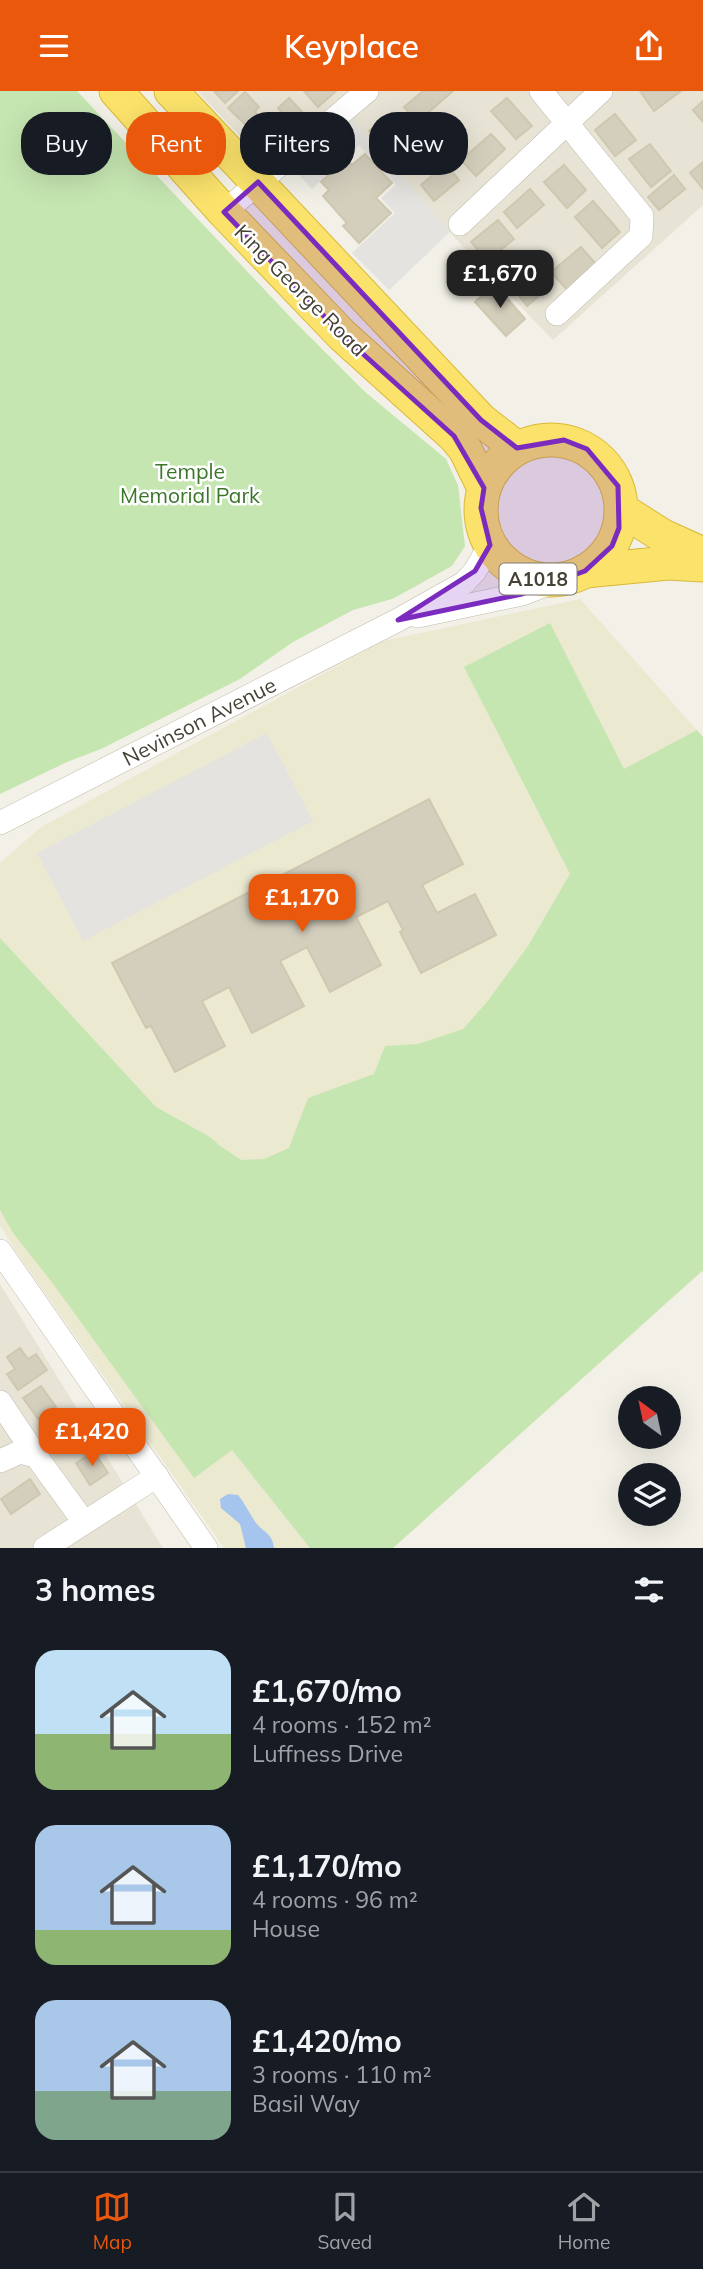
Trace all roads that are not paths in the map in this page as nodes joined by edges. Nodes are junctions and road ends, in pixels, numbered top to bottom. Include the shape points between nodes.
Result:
1 (116, 91) edge
2 (172, 91) edge
3 (367, 91) edge
4 (541, 91) edge
5 (601, 91) edge
6 (566, 122) junction
7 (258, 183) junction
8 (224, 212) junction
9 (460, 224) dead end
10 (558, 314) dead end
11 (517, 448) junction
12 (484, 488) junction
13 (622, 510) junction
14 (490, 545) junction
15 (703, 554) edge
16 (703, 565) edge
17 (574, 575) junction
18 (397, 620) junction
19 (0, 823) edge
20 (0, 1251) edge
21 (0, 1402) edge
22 (36, 1457) junction
23 (0, 1461) edge
24 (157, 1476) junction
25 (84, 1523) junction
26 (45, 1548) edge
27 (206, 1548) edge

1 - 8 highway, King George Road / A1018
2 - 7 highway, King George Road
3 - 7 street
4 - 6 street
5 - 6 street
6 - 9 street
6 - 10 street via 642,216 641,236
7 - 8 street
7 - 11 highway, King George Road via 481,420
8 - 12 highway, King George Road / A1018 via 342,335 454,436
11 - 12 highway, A1018 via 491,472
11 - 13 highway, A1018 via 540,440 564,440 587,449 606,465 618,486
12 - 14 highway, A1018 via 483,527
13 - 15 highway
13 - 17 highway, A1018 via 612,545 600,560
14 - 17 highway, A1018 via 521,573 541,579
14 - 18 street, Nevinson Avenue via 464,583
16 - 17 highway, A1018 via 668,563
17 - 18 street, Nevinson Avenue via 522,594
18 - 19 street, Nevinson Avenue
20 - 24 street
21 - 22 street
22 - 23 street via 20,1452
22 - 25 street
24 - 25 street
24 - 27 street
25 - 26 street

